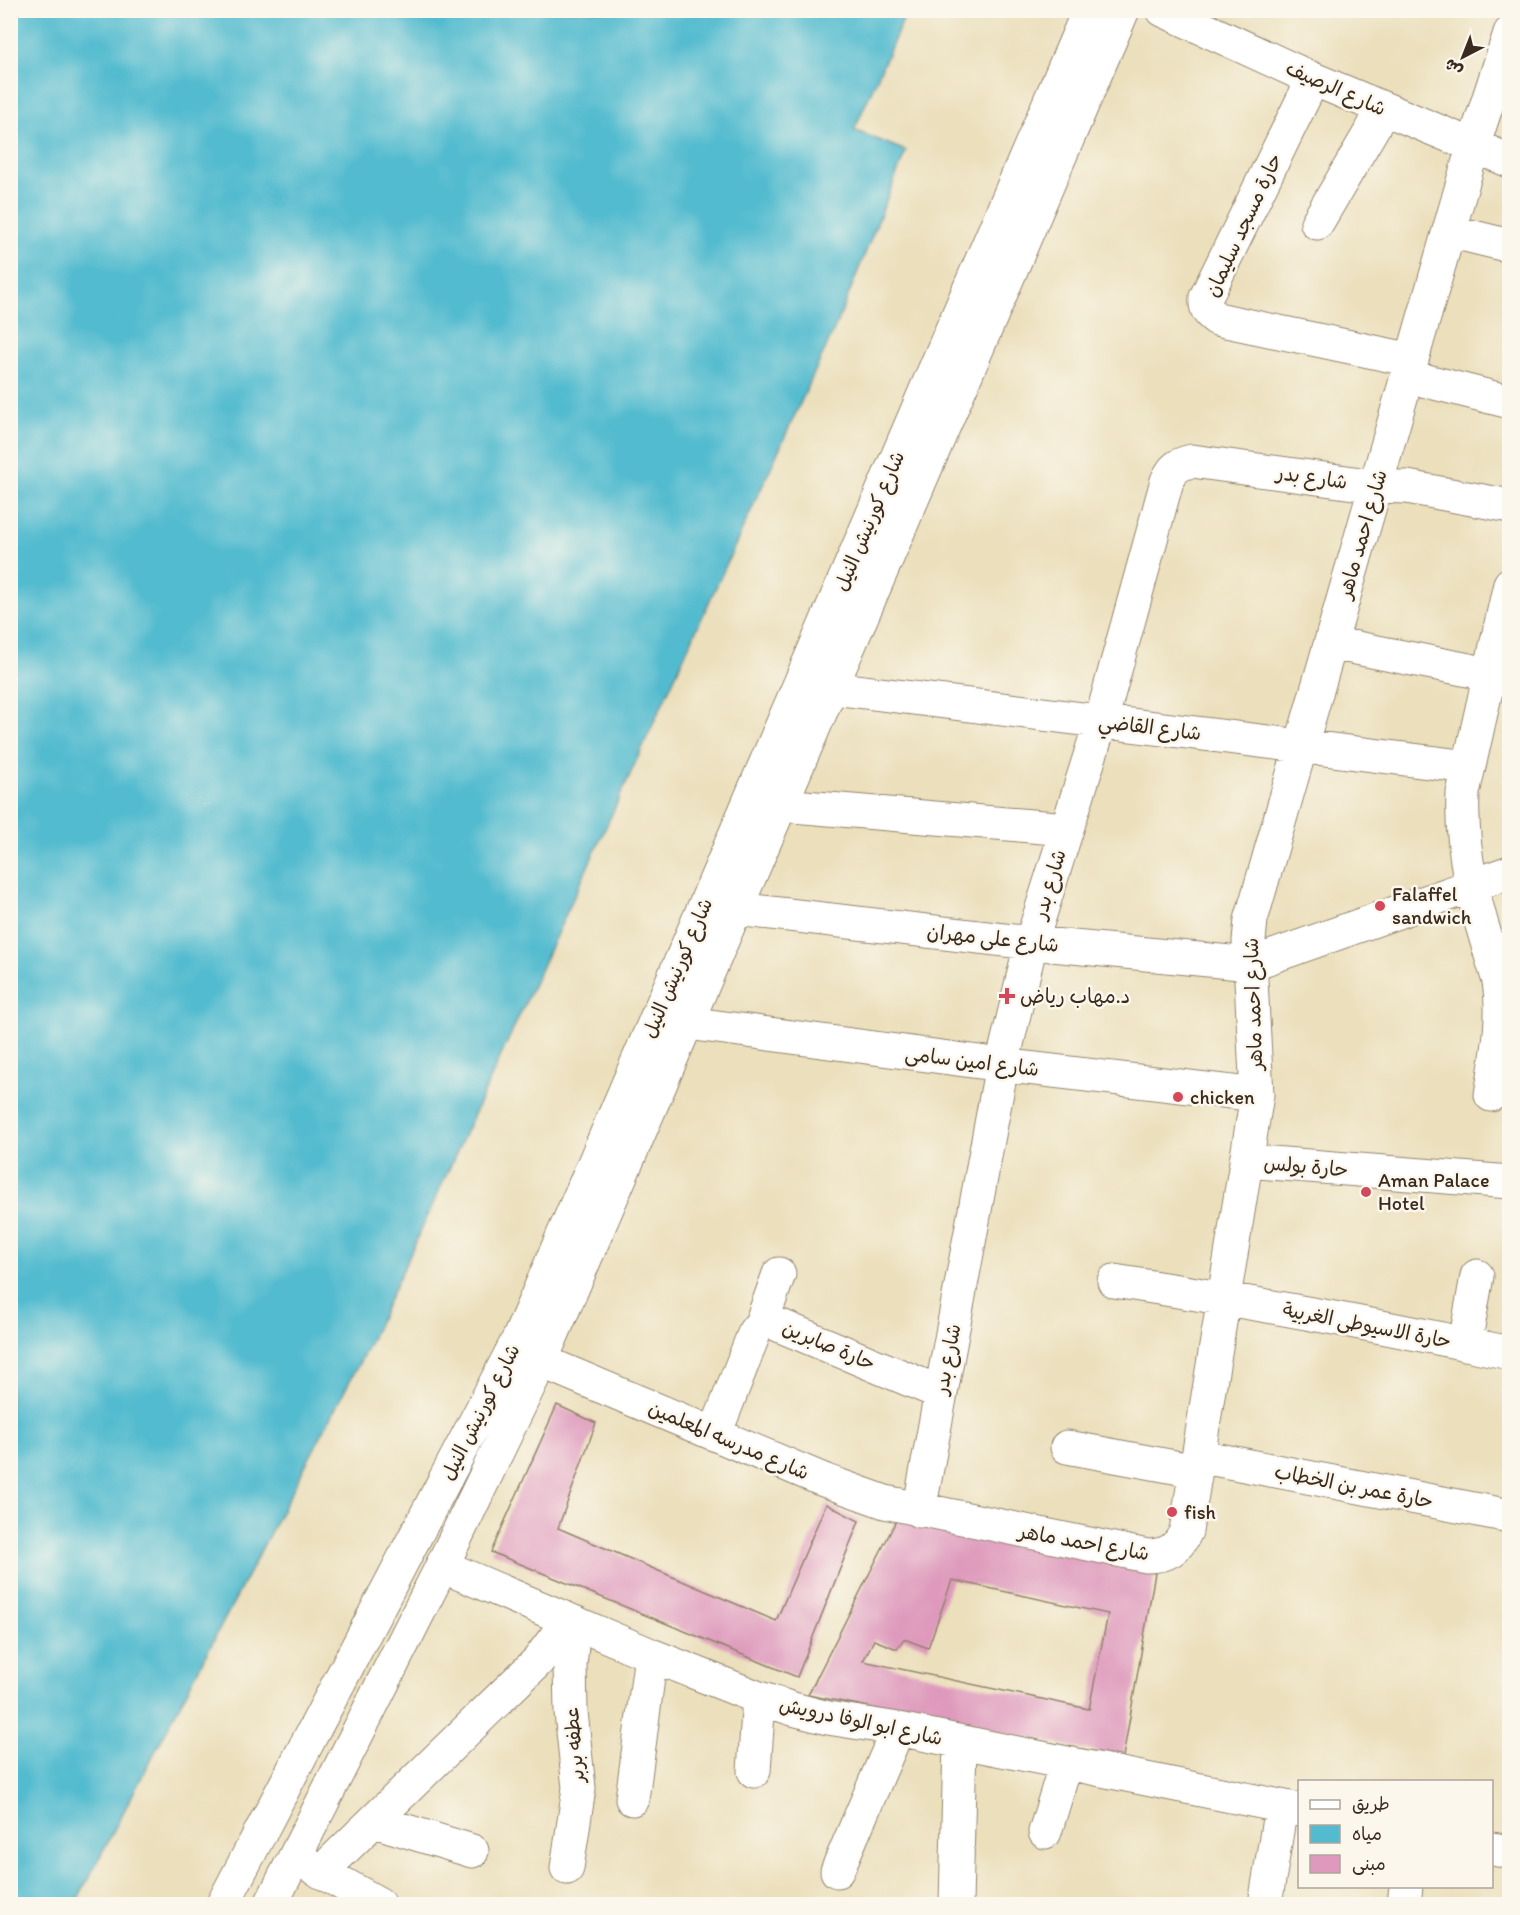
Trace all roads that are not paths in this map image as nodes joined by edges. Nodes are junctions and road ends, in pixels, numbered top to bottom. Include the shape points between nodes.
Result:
1 (1089, 10) edge
2 (1123, 10) edge
3 (1164, 10) edge
4 (1509, 33) edge
5 (1314, 79) junction
6 (1384, 109) junction
7 (1473, 147) junction
8 (1509, 161) edge
9 (1317, 223) dead end
10 (1449, 231) junction
11 (1509, 246) edge
12 (1410, 368) junction
13 (1509, 402) edge
14 (1376, 486) junction
15 (1509, 506) edge
16 (1509, 584) edge
17 (1331, 643) junction
18 (1490, 674) junction
19 (832, 688) junction
20 (1101, 721) junction
21 (1301, 746) junction
22 (1469, 767) junction
23 (781, 805) junction
24 (1067, 829) junction
25 (1509, 872) edge
26 (1470, 886) junction
27 (736, 909) junction
28 (1031, 943) junction
29 (1251, 964) junction
30 (687, 1023) junction
31 (1002, 1065) junction
32 (1257, 1095) junction
33 (1491, 1095) dead end
34 (1246, 1161) junction
35 (1509, 1182) edge
36 (778, 1274) dead end
37 (1477, 1276) dead end
38 (1114, 1281) dead end
39 (1224, 1298) junction
40 (761, 1324) junction
41 (1465, 1344) junction
42 (1509, 1353) edge
43 (541, 1361) junction
44 (941, 1393) junction
45 (715, 1434) junction
46 (1068, 1447) dead end
47 (1197, 1464) junction
48 (919, 1511) junction
49 (1509, 1516) edge
50 (442, 1566) junction
51 (571, 1621) junction
52 (651, 1655) junction
53 (759, 1698) junction
54 (898, 1729) junction
55 (960, 1742) junction
56 (1066, 1763) junction
57 (754, 1771) dead end
58 (632, 1799) dead end
59 (1290, 1808) edge
60 (374, 1821) junction
61 (1045, 1832) dead end
62 (1493, 1849) edge
63 (472, 1851) dead end
64 (1509, 1852) edge
65 (308, 1864) junction
66 (567, 1868) dead end
67 (837, 1871) dead end
68 (1406, 1888) edge
69 (222, 1905) edge
70 (271, 1905) edge
71 (379, 1905) edge
72 (957, 1905) edge
73 (1265, 1905) edge
74 (1404, 1905) edge

1 - 69 street, شارع كورنيش النيل via 519,1338
2 - 19 street, شارع كورنيش النيل
3 - 5 street, شارع الرصيف
4 - 7 street, شارع احمد ماهر
5 - 6 street, شارع الرصيف
5 - 12 street, حارة مسجد سليمان via 1206,297 1206,306 1217,319
6 - 7 street, شارع الرصيف
6 - 9 street
7 - 8 street, شارع الرصيف
7 - 10 street, شارع احمد ماهر
10 - 11 street
10 - 12 street, شارع احمد ماهر
12 - 13 street
12 - 14 street, شارع احمد ماهر
14 - 15 street via 1407,487
14 - 17 street, شارع احمد ماهر
14 - 20 street, شارع بدر via 1192,461 1180,463 1167,481
16 - 18 street
17 - 18 street
17 - 21 street, شارع احمد ماهر
18 - 22 street
19 - 20 street, شارع القاضي
19 - 23 street, شارع كورنيش النيل
20 - 21 street, شارع القاضي
20 - 24 street, شارع بدر
21 - 22 street, شارع القاضي
21 - 29 street, شارع احمد ماهر via 1251,920
22 - 26 street via 1462,820
23 - 24 street
23 - 27 street, شارع كورنيش النيل
24 - 28 street, شارع بدر
25 - 26 street
26 - 29 street
26 - 33 street via 1501,996 1502,1025
27 - 28 street, شارع على مهران
27 - 30 street, شارع كورنيش النيل
28 - 29 street, شارع على مهران
28 - 31 street, شارع بدر
29 - 32 street, شارع احمد ماهر
30 - 31 street, شارع امين سامى
30 - 43 street, شارع كورنيش النيل
31 - 32 street, شارع امين سامى
31 - 44 street, شارع بدر
32 - 34 street, شارع احمد ماهر
34 - 35 street, حارة بولس
34 - 39 street, شارع احمد ماهر
36 - 40 street
37 - 41 street
38 - 39 street, حارة الاسيوطى الغربية
39 - 41 street, حارة الاسيوطى الغربية
39 - 47 street, شارع احمد ماهر
40 - 44 street, حارة صابرين via 778,1323
40 - 45 street, حارة صابرين
41 - 42 street, حارة الاسيوطى الغربية
43 - 45 street, شارع مدرسه المعلمين
43 - 50 street, شارع كورنيش النيل
44 - 48 street, شارع بدر
45 - 48 street, شارع مدرسه المعلمين via 853,1492
46 - 47 street, حارة عمر بن الخطاب
47 - 48 street, شارع احمد ماهر via 1186,1531 1176,1547 1160,1556
47 - 49 street, حارة عمر بن الخطاب
50 - 51 street, شارع ابو الوفا درويش
50 - 65 street, شارع كورنيش النيل
51 - 52 street, شارع ابو الوفا درويش
51 - 60 street via 538,1661
51 - 66 street, عطفه بربر via 571,1712 579,1788
52 - 53 street, شارع ابو الوفا درويش
52 - 58 street
53 - 54 street, شارع ابو الوفا درويش via 828,1718
53 - 57 street
54 - 55 street, شارع ابو الوفا درويش
54 - 67 street
55 - 56 street, شارع ابو الوفا درويش
55 - 72 street
56 - 59 street, شارع ابو الوفا درويش
56 - 61 street
59 - 73 street
60 - 63 street
60 - 65 street
62 - 64 street
65 - 70 street, شارع كورنيش النيل
65 - 71 street
68 - 74 street

